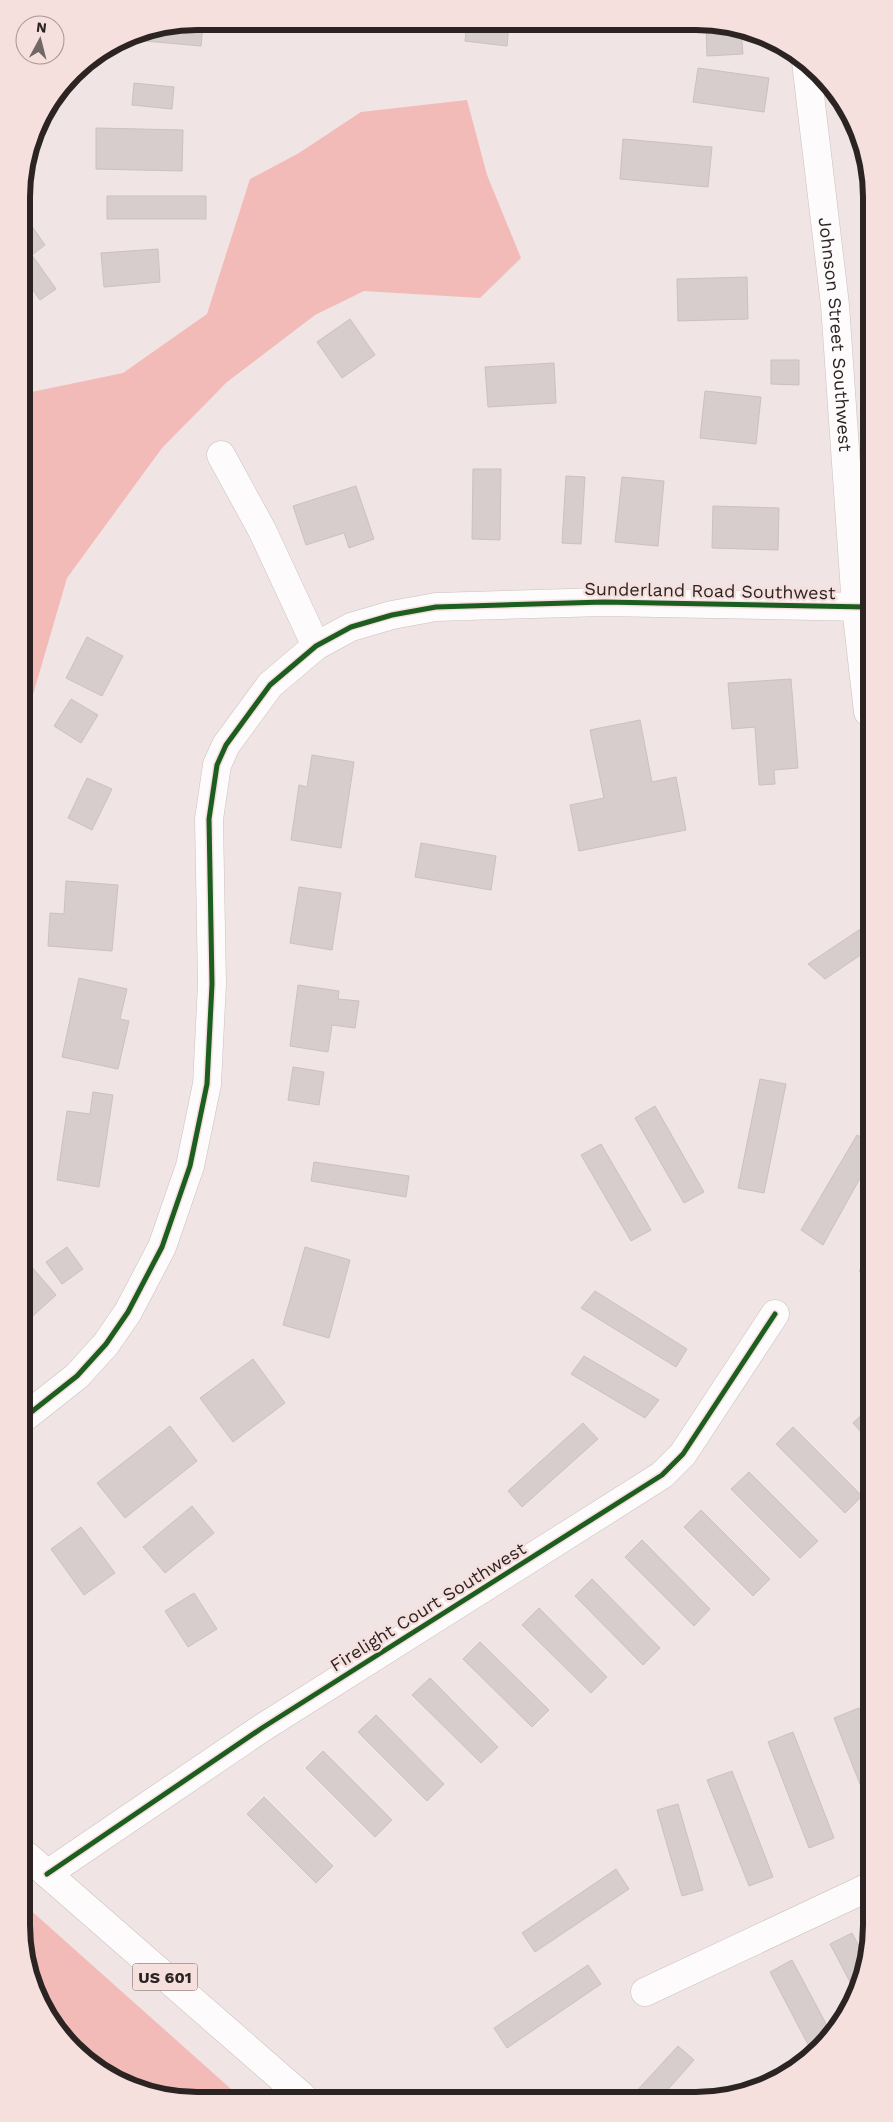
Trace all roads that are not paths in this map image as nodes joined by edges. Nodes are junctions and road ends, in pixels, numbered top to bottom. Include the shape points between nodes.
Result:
1 (807, 73) edge
2 (221, 455) dead end
3 (861, 607) edge
4 (863, 637) edge
5 (316, 646) junction
6 (775, 1314) dead end
7 (30, 1414) edge
8 (30, 1859) edge
9 (47, 1874) junction
10 (863, 1890) edge
11 (645, 1992) dead end
12 (297, 2092) edge

1 - 3 main road, Johnson Street Southwest via 835,305
2 - 5 main road via 262,530
3 - 4 main road, Johnson Street Southwest
3 - 5 main road, Sunderland Road Southwest via 604,602 436,607 351,627
5 - 7 main road, Sunderland Road Southwest via 270,684 226,745 217,765 209,819 212,984 207,1084 190,1166 162,1247 128,1312 106,1344 77,1376
6 - 9 main road, Firelight Court Southwest via 683,1454 662,1475 262,1728
8 - 9 main road, US 601
9 - 12 main road, US 601
10 - 11 main road

